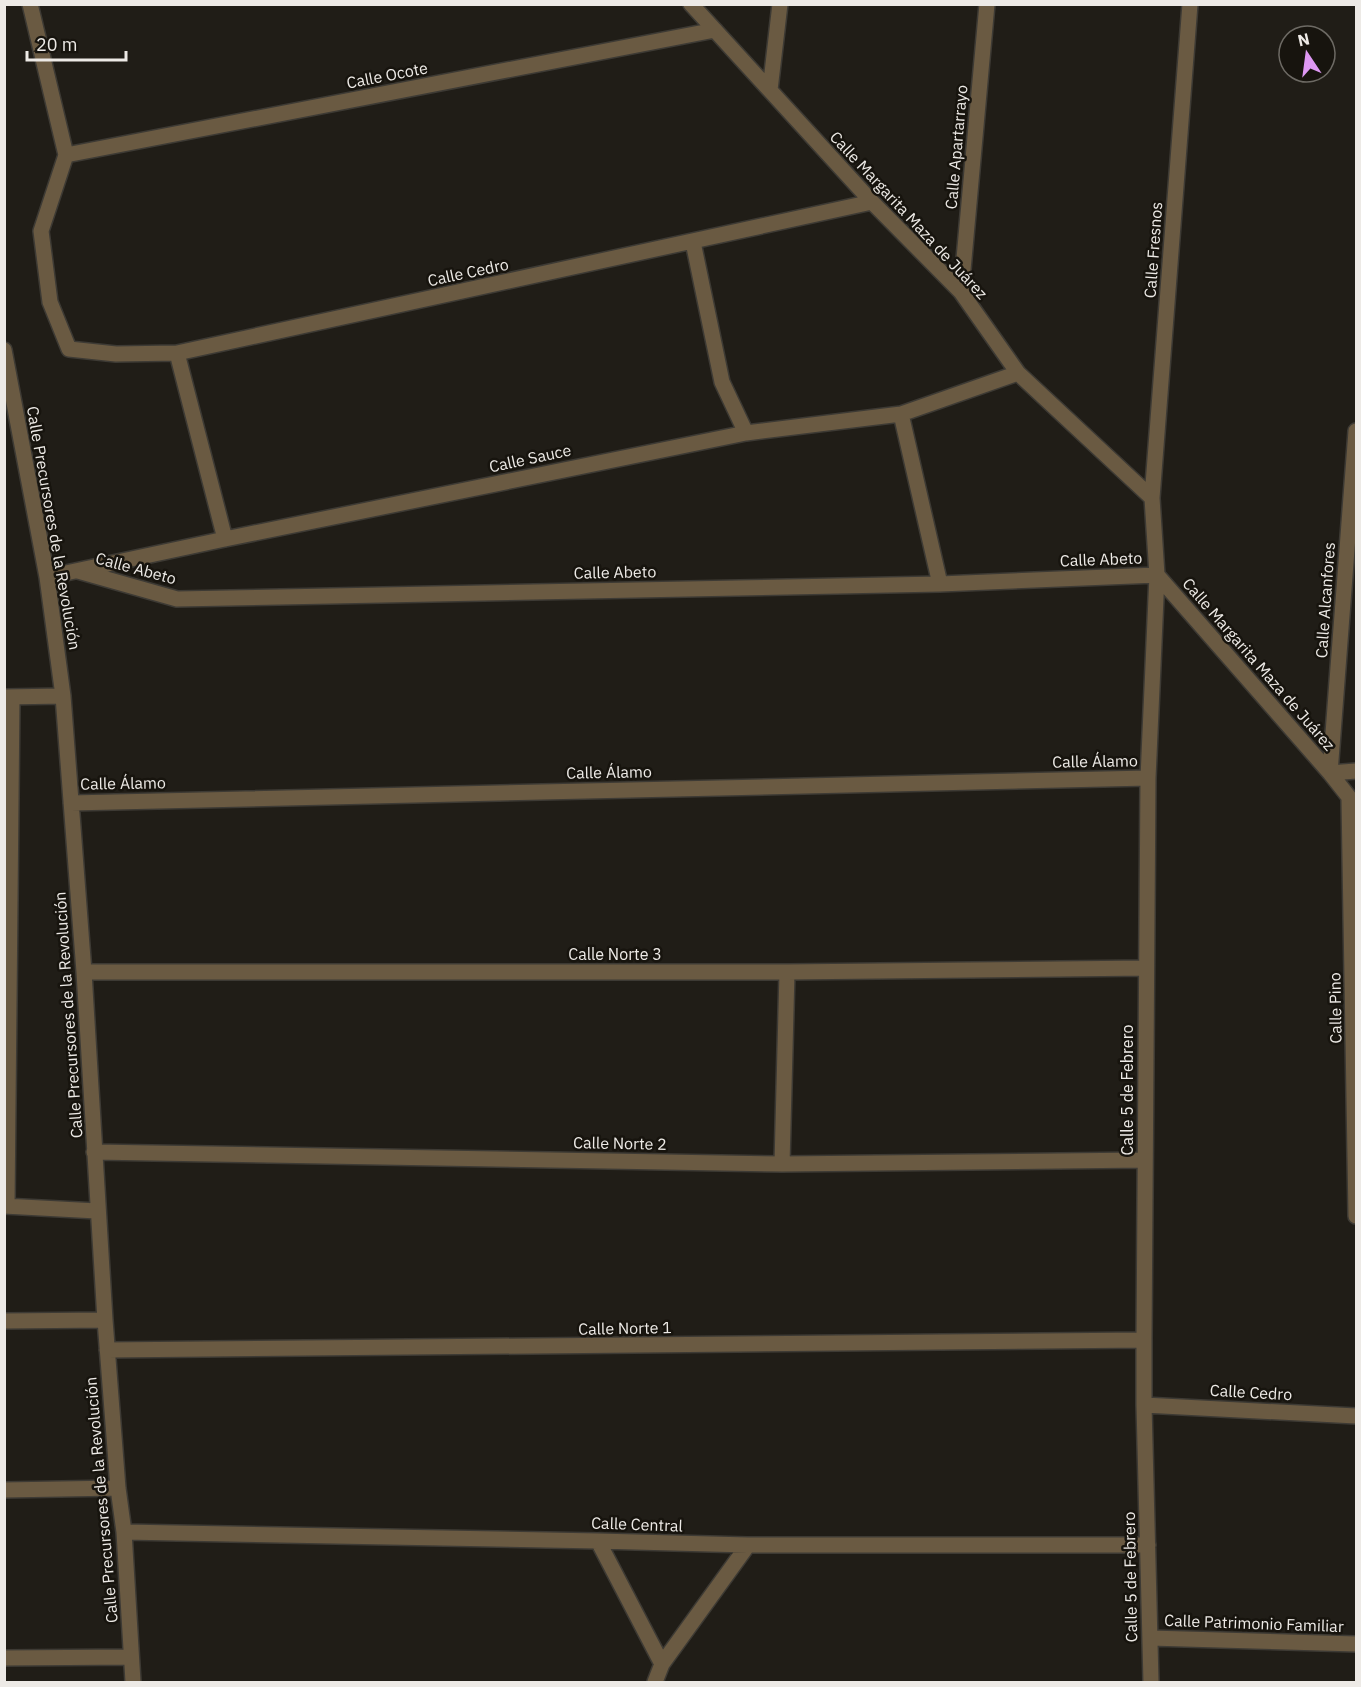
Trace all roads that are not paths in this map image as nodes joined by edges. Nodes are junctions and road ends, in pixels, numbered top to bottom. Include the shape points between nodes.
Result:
1 (30, 4) edge
2 (691, 4) edge
3 (780, 4) edge
4 (987, 4) edge
5 (1190, 4) edge
6 (714, 30) junction
7 (770, 90) junction
8 (66, 155) junction
9 (872, 202) junction
10 (693, 242) junction
11 (961, 292) junction
12 (4, 350) edge
13 (177, 353) junction
14 (1018, 373) junction
15 (901, 414) junction
16 (1356, 431) edge
17 (746, 433) junction
18 (1152, 498) junction
19 (225, 539) junction
20 (78, 571) junction
21 (1157, 575) junction
22 (47, 577) junction
23 (940, 584) junction
24 (63, 696) junction
25 (8, 697) edge
26 (1356, 771) edge
27 (1330, 773) junction
28 (1148, 778) junction
29 (1353, 802) edge
30 (71, 803) junction
31 (1146, 968) junction
32 (84, 972) junction
33 (787, 972) junction
34 (94, 1152) junction
35 (1144, 1160) junction
36 (782, 1164) junction
37 (1356, 1201) edge
38 (6, 1206) edge
39 (98, 1211) junction
40 (1356, 1216) edge
41 (105, 1320) junction
42 (4, 1321) edge
43 (1144, 1340) junction
44 (107, 1350) junction
45 (1144, 1405) junction
46 (1356, 1416) edge
47 (118, 1488) junction
48 (4, 1490) edge
49 (124, 1532) junction
50 (598, 1540) junction
51 (748, 1545) junction
52 (1148, 1545) junction
53 (1150, 1638) junction
54 (1356, 1644) edge
55 (4, 1658) edge
56 (130, 1658) junction
57 (662, 1664) junction
58 (133, 1683) edge
59 (656, 1683) edge
60 (1151, 1683) edge

1 - 8 street
2 - 6 street, Calle Margarita Maza de Juárez
3 - 7 street
4 - 11 street, Calle Apartarrayo
5 - 18 street, Calle Fresnos
6 - 7 street, Calle Margarita Maza de Juárez
6 - 8 street, Calle Ocote
7 - 9 street, Calle Margarita Maza de Juárez
8 - 13 street, Calle Cedro via 41,231 50,302 69,349 116,354
9 - 10 street, Calle Cedro
9 - 11 street, Calle Margarita Maza de Juárez
10 - 13 street, Calle Cedro
10 - 17 street via 722,382
11 - 14 street, Calle Margarita Maza de Juárez
12 - 22 street, Calle Precursores de la Revolución
13 - 19 street
14 - 15 street, Calle Sauce
14 - 18 street, Calle Margarita Maza de Juárez
15 - 17 street, Calle Sauce
15 - 23 street
16 - 27 street, Calle Alcanfores
17 - 19 street, Calle Sauce
18 - 21 street, Calle 5 de Febrero
19 - 20 street, Calle Sauce
20 - 22 street, Calle Sauce
20 - 23 street, Calle Abeto via 177,599
21 - 23 street, Calle Abeto
21 - 27 street, Calle Margarita Maza de Juárez
21 - 28 street, Calle 5 de Febrero
22 - 24 street, Calle Precursores de la Revolución
24 - 25 street
24 - 30 street, Calle Precursores de la Revolución
25 - 38 street
26 - 27 street
27 - 29 street, Calle Margarita Maza de Juárez
28 - 30 street, Calle Álamo
28 - 31 street, Calle 5 de Febrero
29 - 37 street, Calle Pino
30 - 32 street, Calle Precursores de la Revolución
31 - 33 street, Calle Norte 3
31 - 35 street, Calle 5 de Febrero
32 - 33 street, Calle Norte 3
32 - 34 street, Calle Precursores de la Revolución
33 - 36 street
34 - 36 street, Calle Norte 2
34 - 39 street, Calle Precursores de la Revolución
35 - 36 street, Calle Norte 2
35 - 43 street, Calle 5 de Febrero
37 - 40 street, Calle Pino
38 - 39 street
39 - 41 street, Calle Precursores de la Revolución
41 - 42 street
41 - 44 street, Calle Precursores de la Revolución
43 - 44 street, Calle Norte 1
43 - 45 street, Calle 5 de Febrero
44 - 47 street, Calle Precursores de la Revolución
45 - 46 street, Calle Cedro
45 - 52 street, Calle 5 de Febrero
47 - 48 street
47 - 49 street, Calle Precursores de la Revolución
49 - 50 street, Calle Central
49 - 56 street, Calle Precursores de la Revolución
50 - 51 street, Calle Central
50 - 57 street
51 - 52 street, Calle Central
51 - 57 street
52 - 53 street, Calle 5 de Febrero
53 - 54 street, Calle Patrimonio Familiar
53 - 60 street, Calle 5 de Febrero
55 - 56 street
56 - 58 street, Calle Precursores de la Revolución
57 - 59 street

